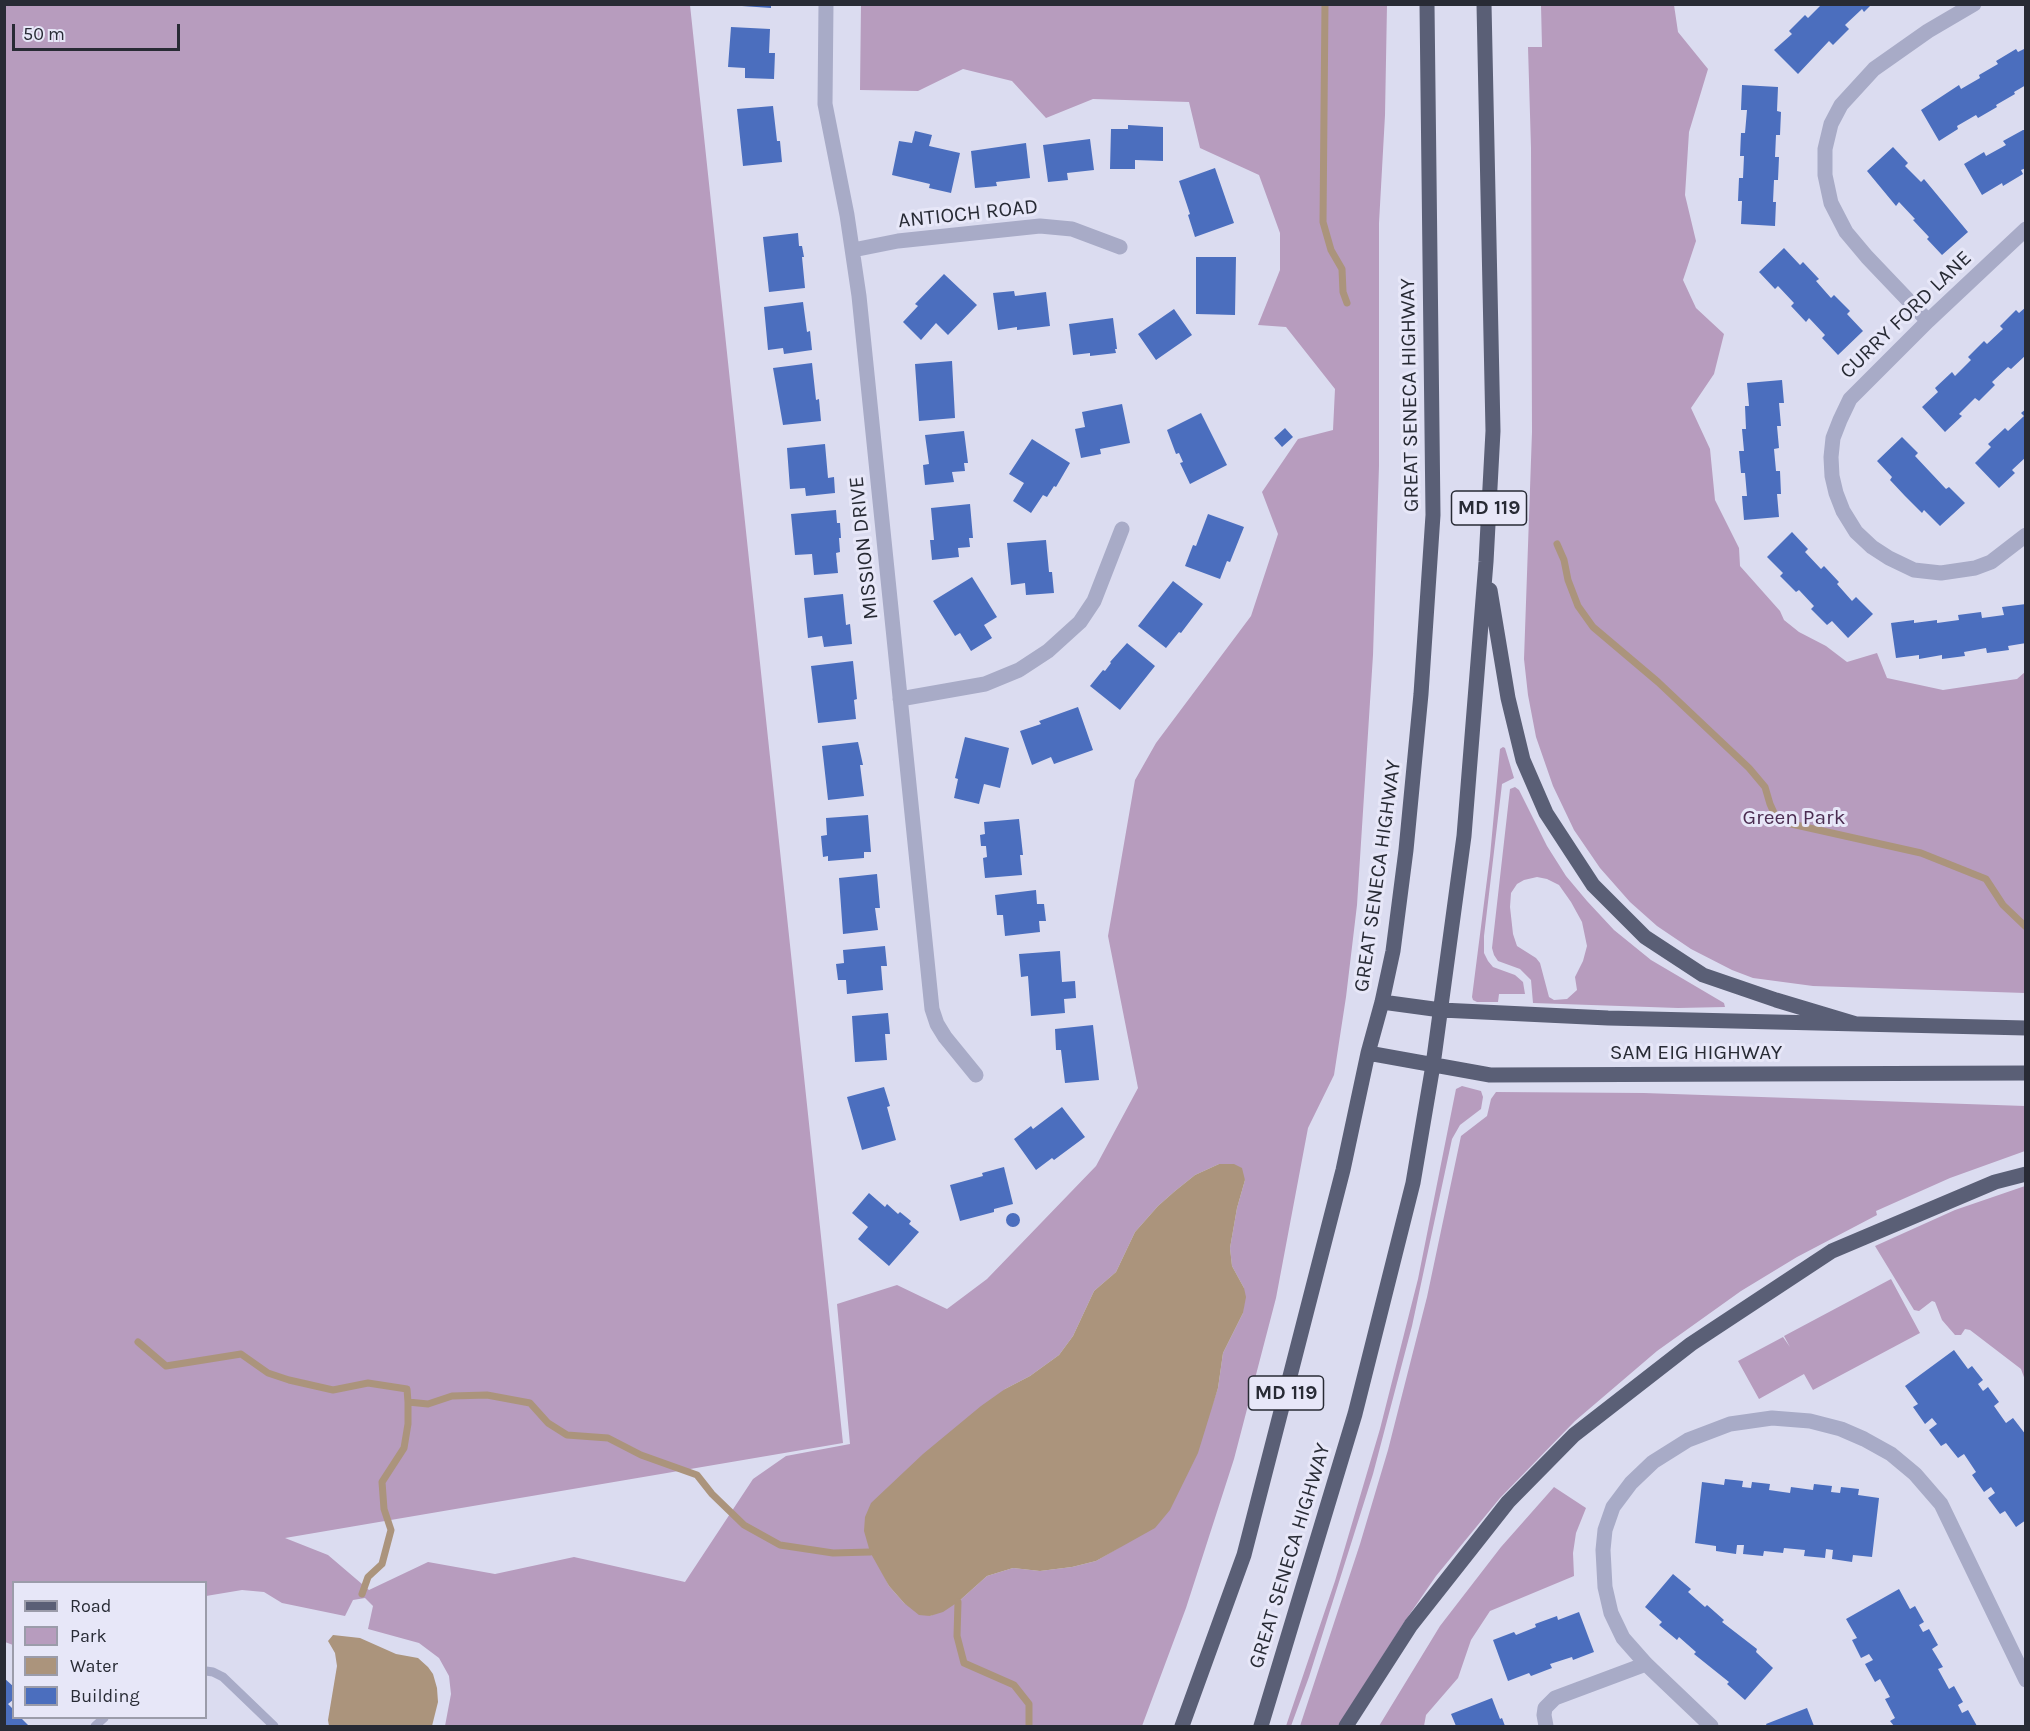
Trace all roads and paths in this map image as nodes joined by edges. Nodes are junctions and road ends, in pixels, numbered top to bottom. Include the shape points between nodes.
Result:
1 (826, 4) edge
2 (1427, 4) edge
3 (1484, 4) edge
4 (1974, 4) edge
5 (2025, 230) edge
6 (1120, 247) dead end
7 (853, 250) junction
8 (1928, 321) junction
9 (1122, 529) dead end
10 (2025, 534) edge
11 (1486, 562) junction
12 (900, 699) junction
13 (1382, 1002) junction
14 (1441, 1010) junction
15 (1856, 1024) junction
16 (2025, 1028) edge
17 (1368, 1053) junction
18 (1433, 1065) junction
19 (2025, 1073) edge
20 (976, 1075) dead end
21 (2025, 1174) edge
22 (1646, 1664) junction
23 (207, 1671) edge
24 (2025, 1680) edge
25 (274, 1726) edge
26 (1182, 1726) edge
27 (1260, 1726) edge
28 (1346, 1726) edge
29 (1546, 1726) edge
30 (1712, 1726) edge

1 - 7 street, MISSION DRIVE via 825,104
2 - 13 main road, GREAT SENECA HIGHWAY / MD 119 via 1433,515 1406,850
3 - 11 main road, GREAT SENECA HIGHWAY / MD 119 via 1493,431
4 - 8 street via 1874,69 1841,105 1825,149 1831,203 1846,232
5 - 8 street, CURRY FORD LANE
6 - 7 street, ANTIOCH ROAD via 1072,229 1040,226 898,241
7 - 12 street, MISSION DRIVE
8 - 10 street, CURRY FORD LANE via 1850,399 1840,420 1831,457 1834,485 1843,511 1856,532 1872,547 1914,570 1928,573 1959,572 1983,565 2006,552
9 - 12 street via 1094,602 1080,622 1048,651 1019,670 985,684
11 - 14 main road, GREAT SENECA HIGHWAY / MD 119 via 1464,836
11 - 15 main road via 1508,698 1523,760 1546,813 1593,885 1645,937 1703,975
12 - 20 street, MISSION DRIVE via 932,1009 945,1037
13 - 14 main road, SAM EIG HIGHWAY
13 - 17 main road, GREAT SENECA HIGHWAY / MD 119
14 - 15 main road, SAM EIG HIGHWAY
14 - 18 main road, GREAT SENECA HIGHWAY / MD 119
15 - 16 main road, SAM EIG HIGHWAY
17 - 18 main road, SAM EIG HIGHWAY
17 - 26 main road, GREAT SENECA HIGHWAY / MD 119 via 1343,1170 1244,1555
18 - 19 main road, SAM EIG HIGHWAY via 1490,1075
18 - 27 main road, GREAT SENECA HIGHWAY / MD 119 via 1413,1183 1355,1414
21 - 28 main road via 1995,1182 1832,1251 1691,1344 1574,1435 1508,1502 1418,1616
22 - 24 street via 1623,1638 1605,1587 1604,1540 1613,1507 1653,1462 1688,1440 1730,1424 1772,1418 1810,1421 1841,1429 1891,1454 1915,1474 1941,1504
22 - 29 street via 1555,1698 1545,1708
22 - 30 street
23 - 25 lane via 223,1677

